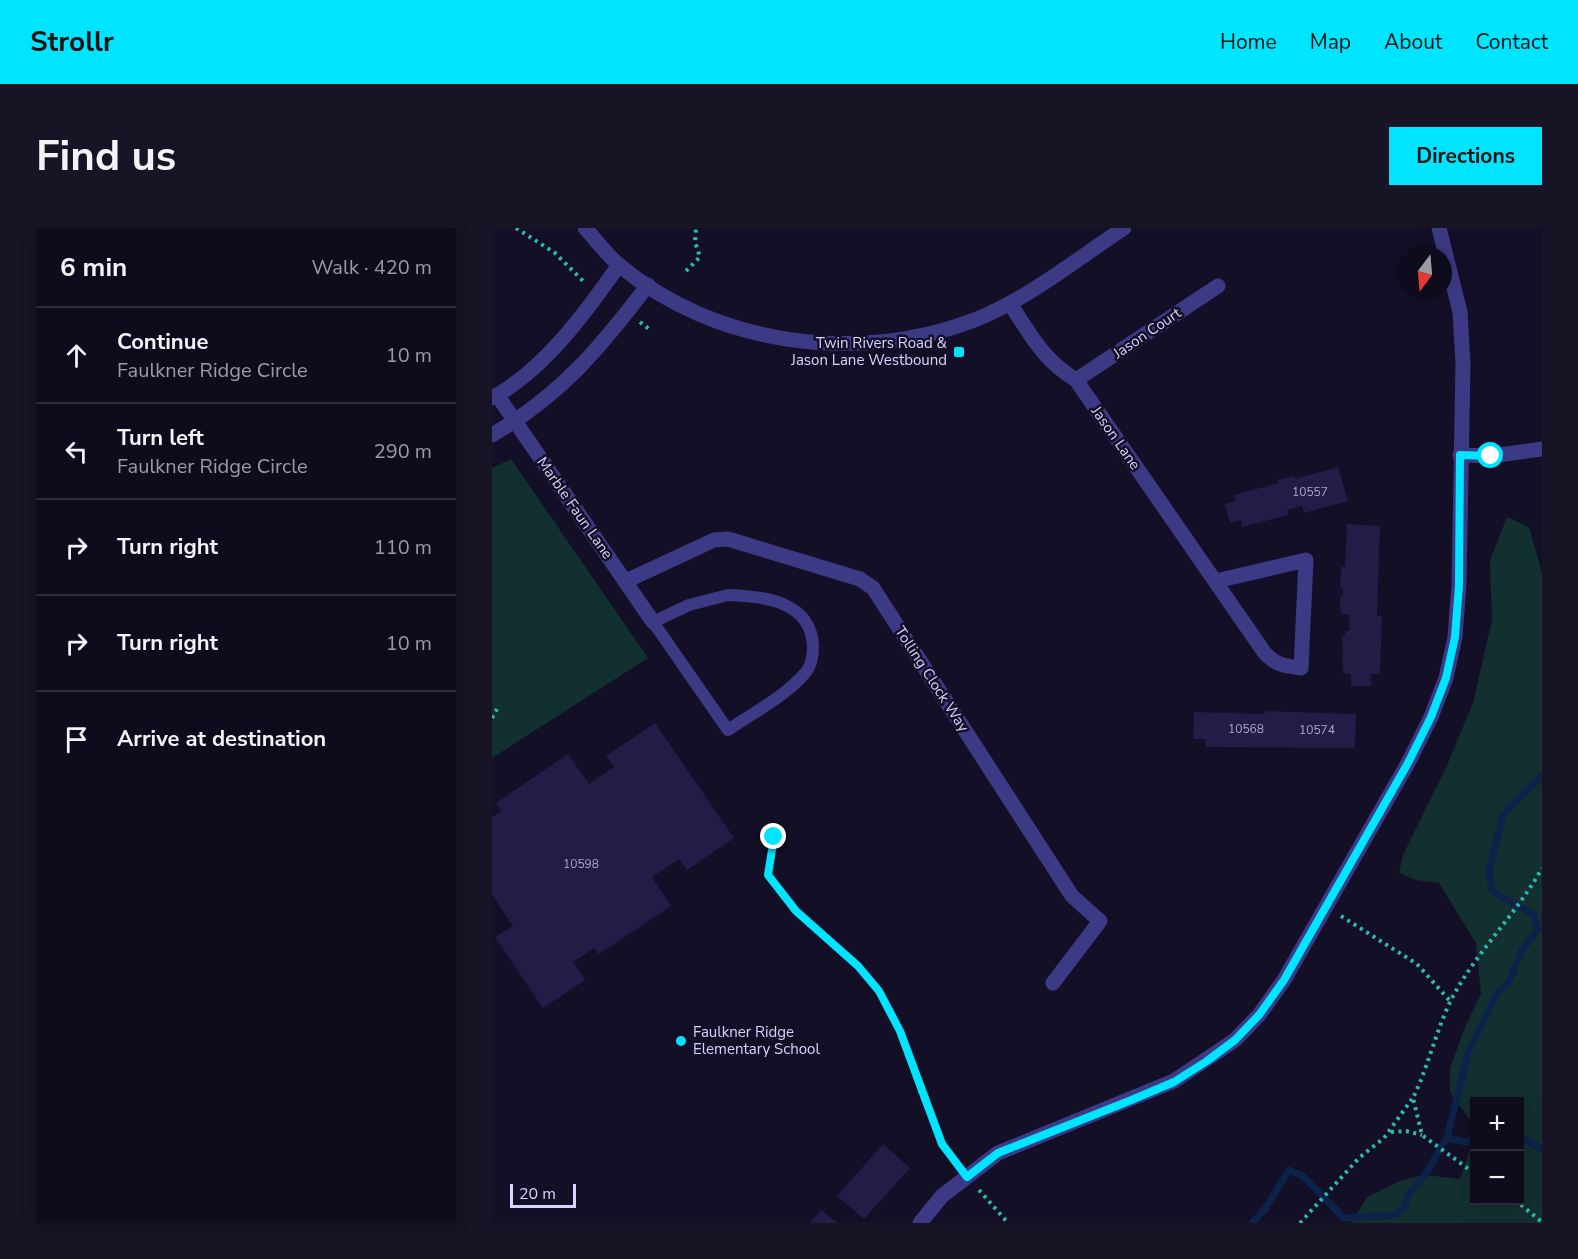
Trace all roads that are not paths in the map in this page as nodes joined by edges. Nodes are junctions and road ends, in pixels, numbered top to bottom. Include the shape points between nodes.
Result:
1 (585, 228) edge
2 (1124, 228) edge
3 (1439, 228) edge
4 (619, 265) junction
5 (648, 285) junction
6 (1218, 286) dead end
7 (1010, 304) junction
8 (1076, 380) junction
9 (494, 396) edge
10 (515, 422) junction
11 (492, 435) edge
12 (1542, 450) edge
13 (1460, 455) junction
14 (1216, 580) junction
15 (626, 581) junction
16 (653, 622) junction
17 (1053, 983) dead end
18 (920, 1223) edge

1 - 4 street
2 - 7 street
3 - 13 street via 1460,312
4 - 5 street
4 - 9 street via 572,328 537,363
5 - 7 street via 722,322 770,335 835,344 913,338 977,319
5 - 10 street via 584,365
6 - 8 street, Jason Court
7 - 8 street, Jason Lane via 1043,355
8 - 14 street, Jason Lane
9 - 10 street, Marble Faun Lane
10 - 11 street
10 - 15 street, Marble Faun Lane
12 - 13 street
13 - 18 street via 1459,585 1455,637 1446,678 1408,763 1284,980 1235,1040 1174,1082 998,1153 942,1196
14 - 14 street, Jason Lane via 1271,660 1281,666 1301,668 1306,560
15 - 16 street, Marble Faun Lane
15 - 17 street, Tolling Clock Way via 714,540 728,539 860,579 873,588 1072,896 1100,921
16 - 16 lane via 728,730 792,686 808,670 813,654 812,635 803,619 789,604 771,598 728,595 689,605

